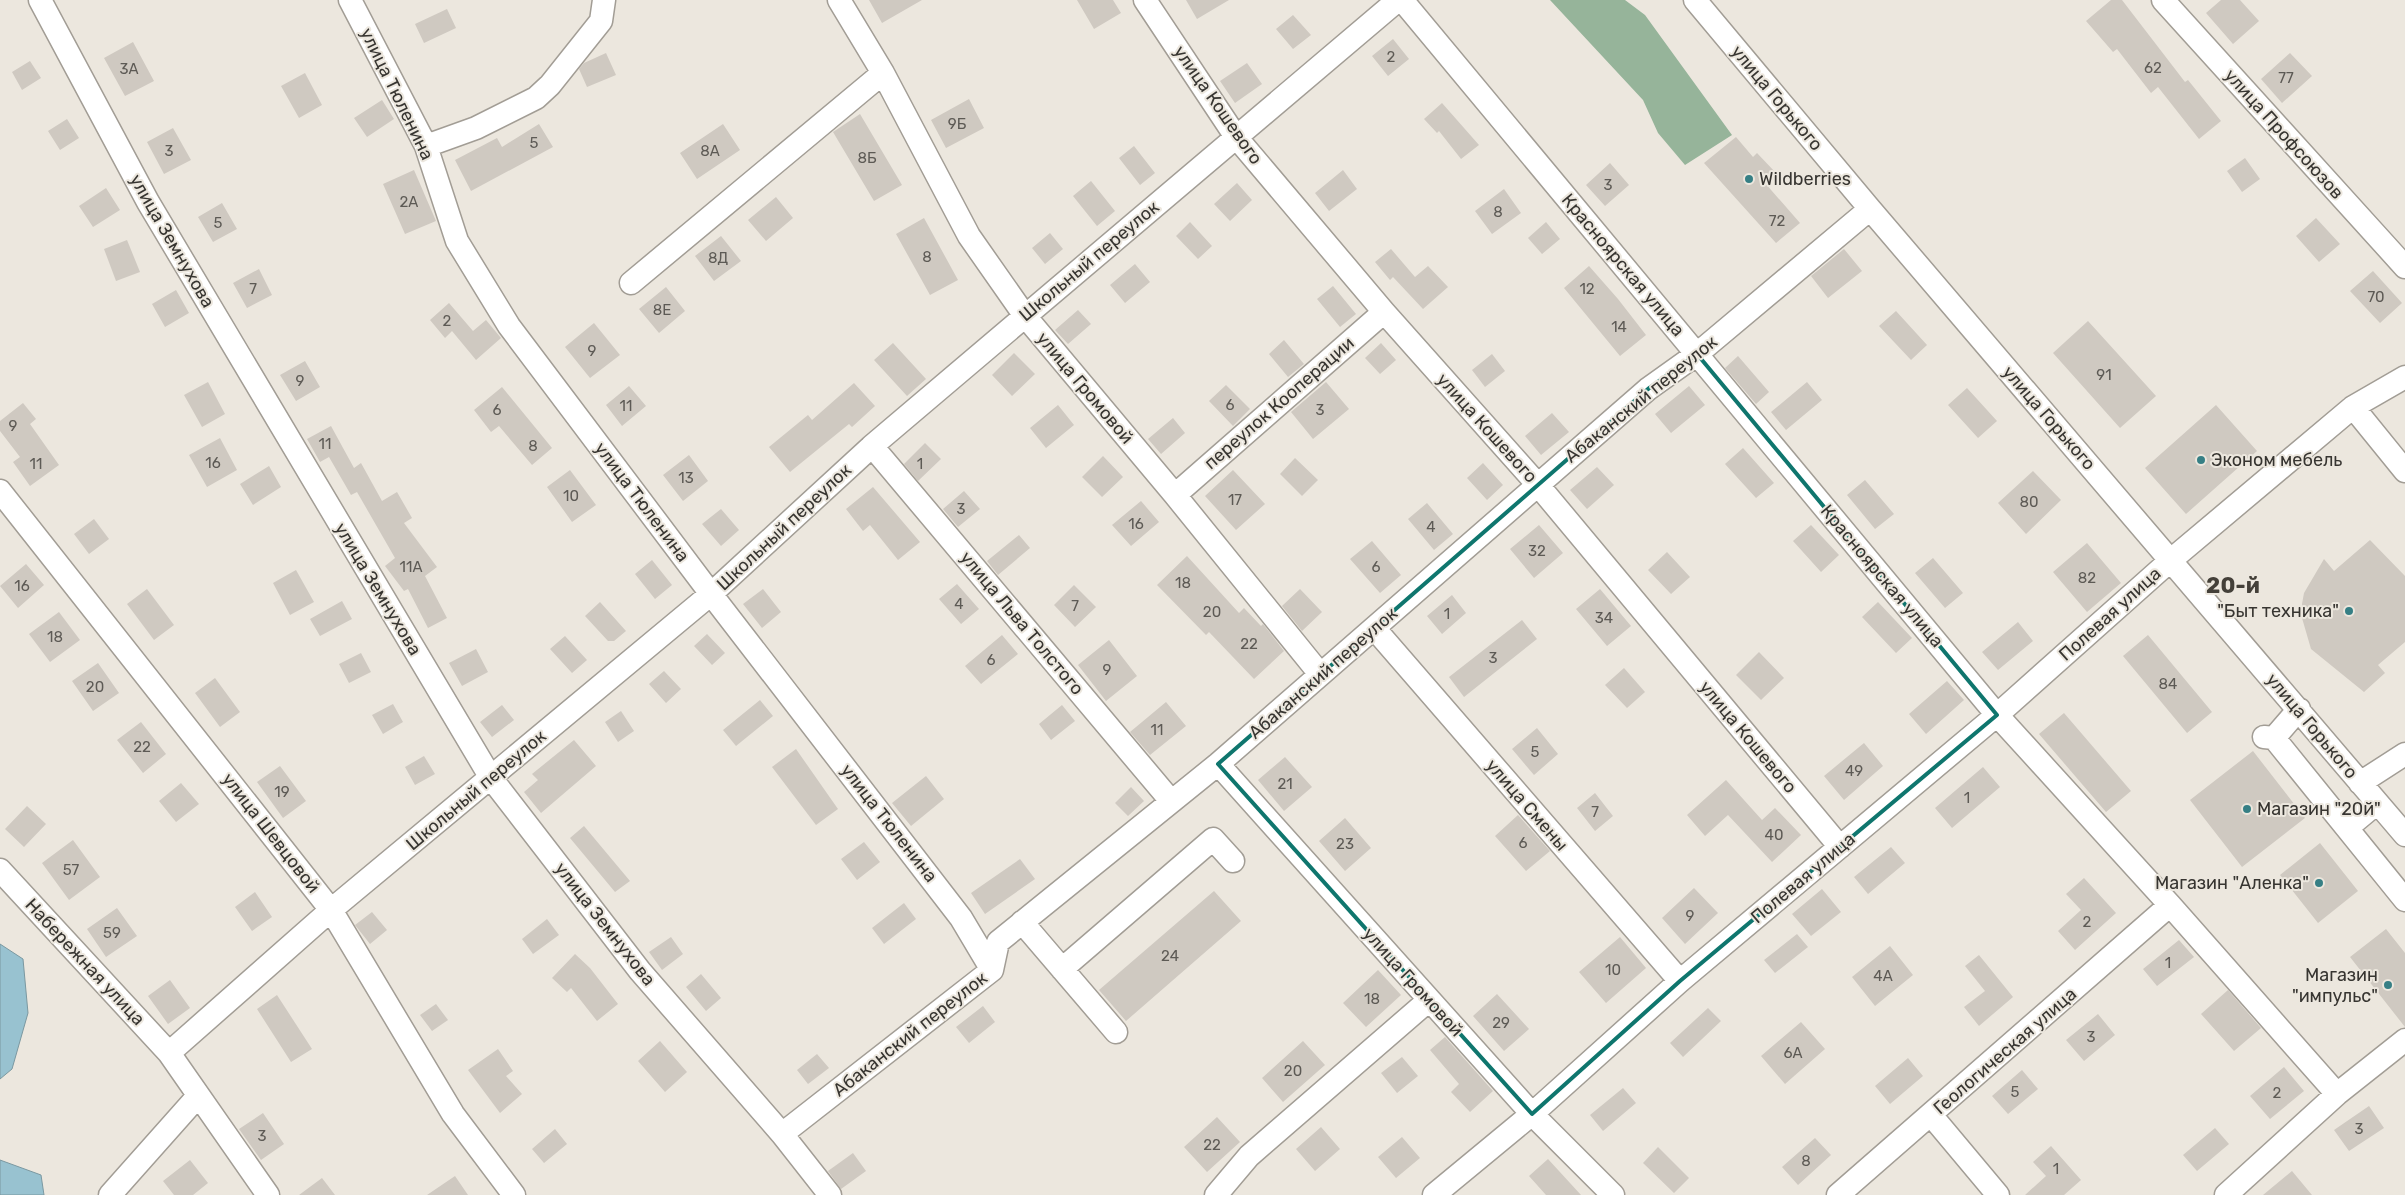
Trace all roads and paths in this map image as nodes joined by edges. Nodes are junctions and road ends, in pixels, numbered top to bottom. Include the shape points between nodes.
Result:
1 (40, 0) edge
2 (350, 0) edge
3 (604, 0) edge
4 (839, 0) edge
5 (1146, 0) edge
6 (1398, 0) edge
7 (1402, 0) edge
8 (1695, 0) edge
9 (2163, 0) edge
10 (883, 73) junction
11 (1236, 137) junction
12 (426, 146) junction
13 (1870, 209) junction
14 (2405, 267) edge
15 (632, 283) dead end
16 (1384, 312) junction
17 (1025, 316) junction
18 (1697, 354) junction
19 (2405, 377) edge
20 (2353, 407) junction
21 (872, 446) junction
22 (2405, 470) edge
23 (1538, 485) junction
24 (0, 491) edge
25 (1175, 495) junction
26 (2171, 560) junction
27 (711, 594) junction
28 (1374, 628) junction
29 (1320, 674) junction
30 (2300, 709) junction
31 (1997, 715) junction
32 (2405, 754) edge
33 (1218, 764) junction
34 (491, 778) junction
35 (2360, 783) junction
36 (1171, 801) junction
37 (2377, 803) junction
38 (2346, 828) junction
39 (2405, 835) edge
40 (1840, 848) junction
41 (1233, 861) dead end
42 (0, 870) edge
43 (2403, 894) edge
44 (2170, 905) junction
45 (331, 910) junction
46 (1022, 922) junction
47 (1062, 969) junction
48 (992, 970) junction
49 (1680, 981) junction
50 (1429, 1000) junction
51 (1116, 1032) dead end
52 (2405, 1040) edge
53 (169, 1053) junction
54 (2337, 1094) junction
55 (198, 1096) junction
56 (1532, 1114) junction
57 (1931, 1115) junction
58 (782, 1134) junction
59 (110, 1195) edge
60 (268, 1195) edge
61 (514, 1195) edge
62 (830, 1195) edge
63 (1216, 1195) edge
64 (1434, 1195) edge
65 (1613, 1195) edge
66 (1838, 1195) edge
67 (1998, 1195) edge
68 (2226, 1195) edge

1 - 34 street, улица Земнухова via 148,202
2 - 12 street, улица Тюленина
3 - 12 street via 601,20 536,98 476,128
4 - 10 street, улица Громовой
5 - 11 street, улица Кошевого
6 - 11 street, Школьный переулок
7 - 18 street, Красноярская улица
8 - 13 street, улица Горького
9 - 14 street, улица Профсоюзов
10 - 15 street
10 - 17 street, улица Громовой via 968,236
11 - 16 street, улица Кошевого
11 - 17 street, Школьный переулок
12 - 27 street, улица Тюленина via 457,241 509,326
13 - 18 street, Абаканский переулок
13 - 26 street, улица Горького
16 - 23 street, улица Кошевого
16 - 25 street, переулок Кооперации
17 - 21 street, Школьный переулок
17 - 25 street, улица Громовой
18 - 23 street, Абаканский переулок via 1648,389
18 - 31 street, Красноярская улица
19 - 20 street, Полевая улица
20 - 22 street
20 - 26 street, Полевая улица
21 - 27 street, Школьный переулок
21 - 36 street, улица Льва Толстого
23 - 28 street, Абаканский переулок
23 - 40 street, улица Кошевого
24 - 45 street, улица Шевцовой
25 - 29 street, улица Громовой
26 - 30 street, улица Горького
26 - 31 street, Полевая улица
27 - 34 street, Школьный переулок
27 - 48 street, улица Тюленина via 961,918
28 - 29 street, Абаканский переулок
28 - 49 street, улица Смены
29 - 33 street, Абаканский переулок
30 - 35 street, улица Горького
30 - 38 street via 2269,737
31 - 40 street, Полевая улица
31 - 44 street, Красноярская улица
32 - 35 street
33 - 36 street, Абаканский переулок
33 - 50 street, улица Громовой
34 - 45 street, Школьный переулок
34 - 58 street, улица Земнухова via 640,971
35 - 37 street, улица Горького
36 - 46 street, Абаканский переулок
37 - 38 street
37 - 39 street, улица Горького
38 - 43 street
40 - 49 street, Полевая улица
41 - 47 street via 1213,839
42 - 53 street, Набережная улица
44 - 54 street, Красноярская улица
44 - 57 street, Геологическая улица
45 - 53 street, Школьный переулок
45 - 61 street, улица Шевцовой via 453,1114
46 - 47 street
46 - 48 street, Абаканский переулок via 998,942
47 - 51 street
48 - 58 street, Абаканский переулок
49 - 56 street, Полевая улица
50 - 56 street, улица Громовой
50 - 63 street via 1249,1156
52 - 54 street
53 - 55 street, Набережная улица
54 - 68 street
55 - 59 street
55 - 60 street, Набережная улица
56 - 64 street, Полевая улица
56 - 65 street, улица Громовой
57 - 66 street, Геологическая улица
57 - 67 street
58 - 62 street, улица Земнухова

